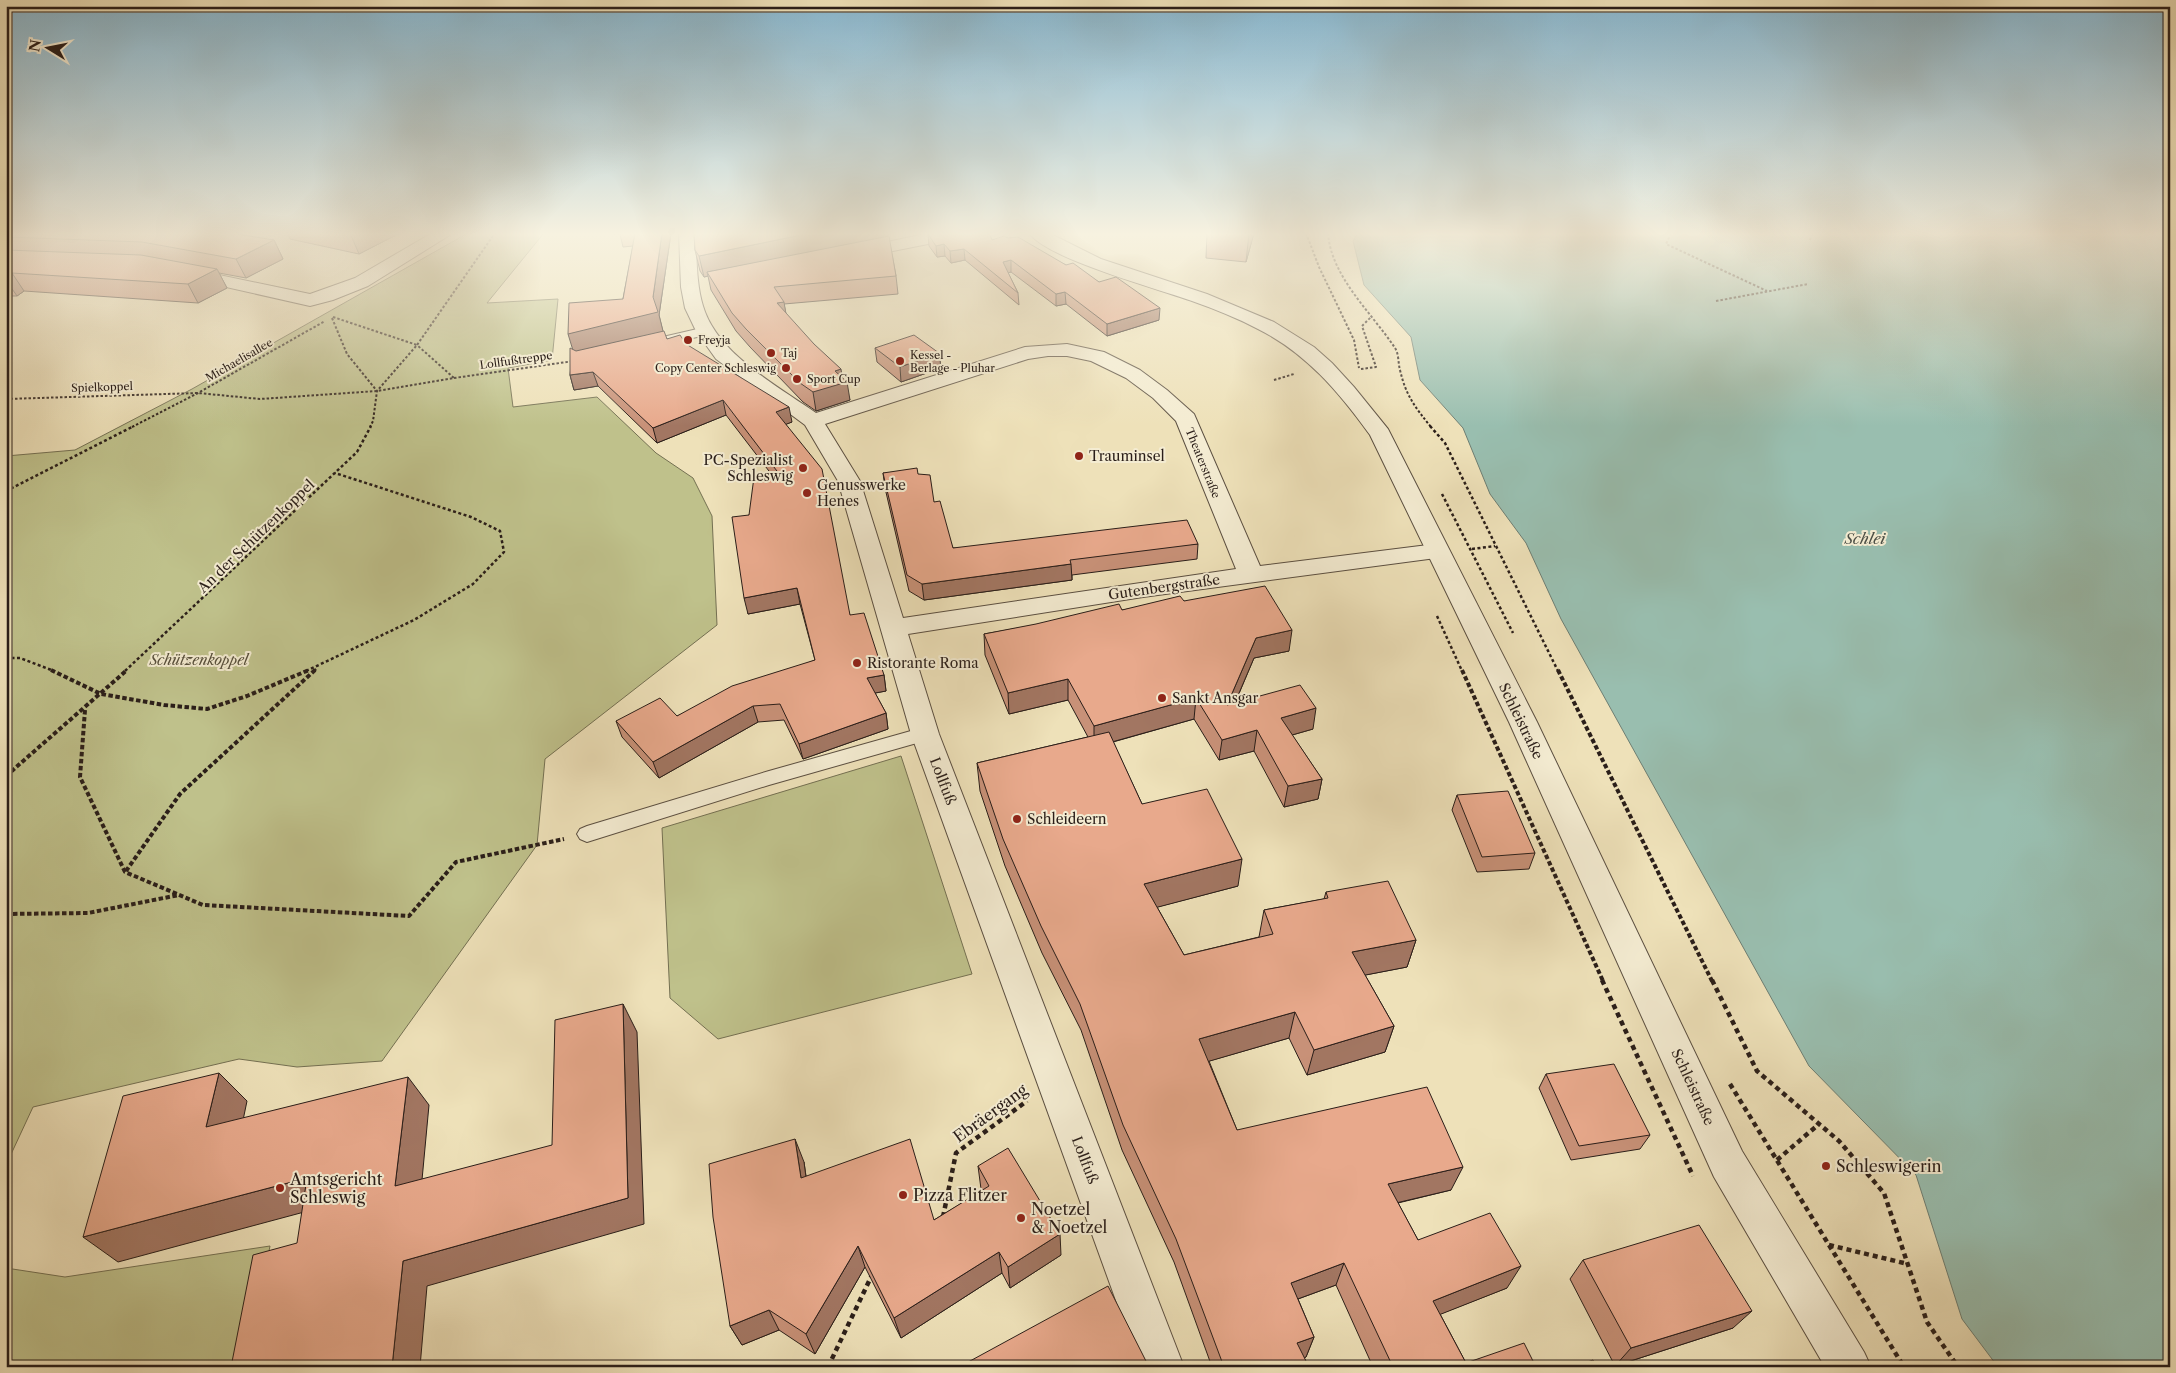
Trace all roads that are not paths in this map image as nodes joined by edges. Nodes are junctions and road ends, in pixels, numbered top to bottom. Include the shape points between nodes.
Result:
1 (298, 297) edge
2 (324, 297) edge
3 (697, 297) edge
4 (1197, 297) edge
5 (706, 331) junction
6 (648, 344) edge
7 (813, 421) junction
8 (1436, 551) junction
9 (1251, 575) junction
10 (894, 628) junction
11 (925, 734) junction
12 (587, 834) road end
13 (1162, 1367) edge
14 (1850, 1367) edge

1 - 2 street via 310,300
3 - 5 street, Lollfuß via 694,308
4 - 8 street, Schleistraße via 1276,330 1324,366 1380,434
5 - 6 lane
5 - 7 street, Lollfuß via 723,355
7 - 9 street, Theaterstraße via 1025,353 1067,350 1097,356 1133,374 1186,419
7 - 10 street, Lollfuß via 848,481
8 - 9 street, Gutenbergstraße
8 - 14 street, Schleistraße via 1523,722 1728,1164
9 - 10 street, Gutenbergstraße
10 - 11 street, Lollfuß
11 - 12 lane
11 - 13 street, Lollfuß

